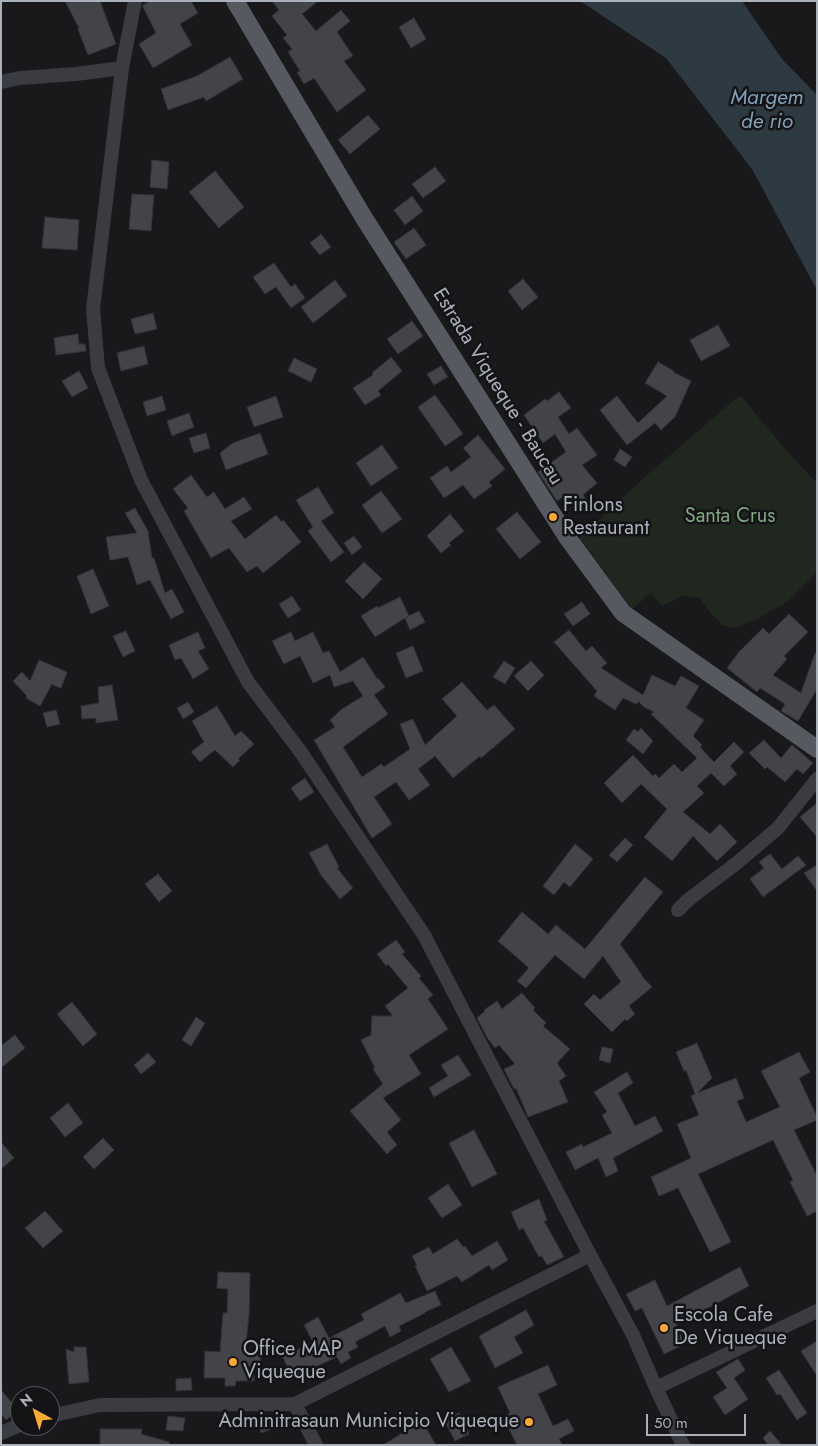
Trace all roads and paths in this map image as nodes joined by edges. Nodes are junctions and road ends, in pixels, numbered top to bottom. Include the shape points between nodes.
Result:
1 (135, 1) edge
2 (235, 1) edge
3 (122, 68) junction
4 (1, 82) edge
5 (817, 749) edge
6 (817, 779) edge
7 (678, 910) dead end
8 (590, 1255) junction
9 (817, 1311) edge
10 (656, 1388) junction
11 (295, 1404) junction
12 (60, 1414) edge
13 (316, 1445) edge
14 (683, 1445) edge

1 - 3 street
2 - 5 main road, Estrada Viqueque - Baucau via 375,235 567,537 623,614
3 - 4 street
3 - 8 street via 93,309 98,368 141,480 248,682 300,751 424,935
6 - 7 street via 778,828
8 - 10 street via 633,1335
8 - 11 street
9 - 10 street
10 - 14 street
11 - 12 street via 100,1405
11 - 13 street

